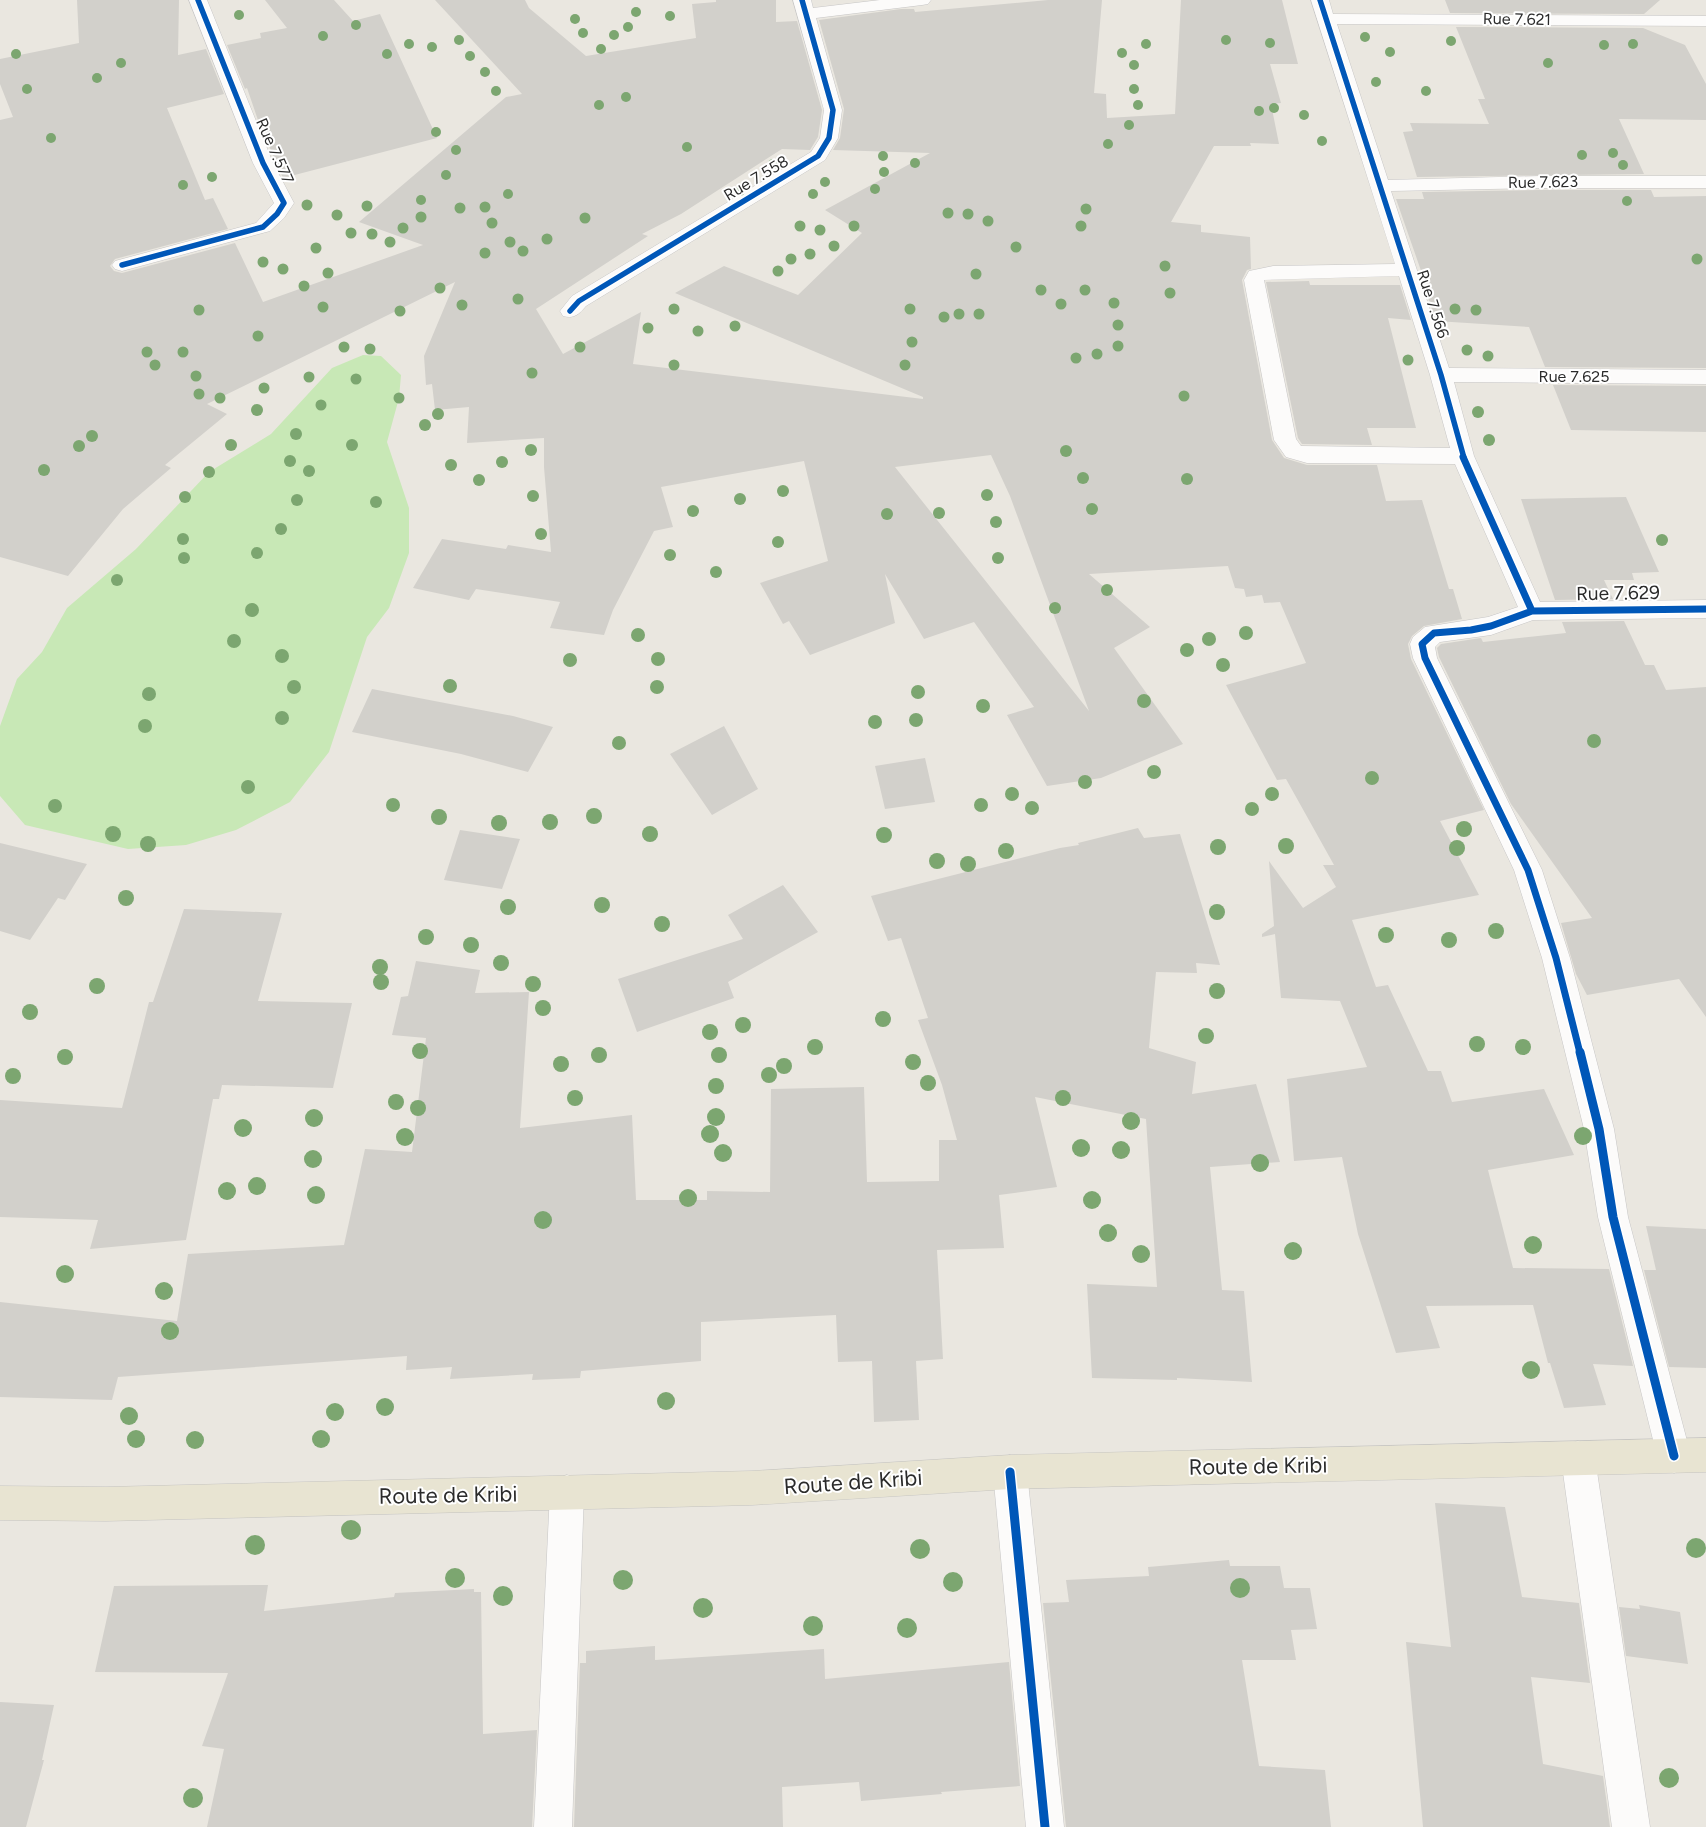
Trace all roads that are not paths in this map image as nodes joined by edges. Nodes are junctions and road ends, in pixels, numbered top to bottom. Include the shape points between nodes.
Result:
1 (198, 0) edge
2 (922, 0) edge
3 (805, 7) edge
4 (1324, 9) edge
5 (1706, 22) edge
6 (1706, 182) edge
7 (1380, 186) junction
8 (122, 265) dead end
9 (1407, 270) junction
10 (570, 311) dead end
11 (1441, 375) junction
12 (1706, 376) edge
13 (1463, 456) junction
14 (1706, 608) edge
15 (1532, 611) junction
16 (1690, 1455) edge
17 (1578, 1458) junction
18 (1010, 1472) junction
19 (567, 1492) junction
20 (0, 1503) edge
21 (553, 1827) edge
22 (1045, 1827) edge
23 (1630, 1827) edge

1 - 8 street, Rue 7.577 via 263,163 284,203 278,214 263,227
2 - 3 street
3 - 10 street, Rue 7.558 via 833,110 829,138 818,156 578,301
4 - 5 street, Rue 7.621
4 - 7 street, Rue 7.566
6 - 7 street, Rue 7.623
7 - 9 street, Rue 7.566
9 - 11 street, Rue 7.566
9 - 13 street via 1256,275 1254,280 1285,440 1294,452 1307,455
11 - 12 street, Rue 7.625
11 - 13 street, Rue 7.566
13 - 15 street, Rue 7.566
14 - 15 street, Rue 7.629
15 - 16 street, Rue 7.629 via 1491,626 1434,633 1422,644 1528,870 1556,958 1599,1129 1613,1217
16 - 17 main road, Route de Kribi
17 - 18 main road, Route de Kribi
17 - 23 street
18 - 19 main road, Route de Kribi via 752,1488
18 - 22 street
19 - 20 main road, Route de Kribi via 106,1504
19 - 21 street

